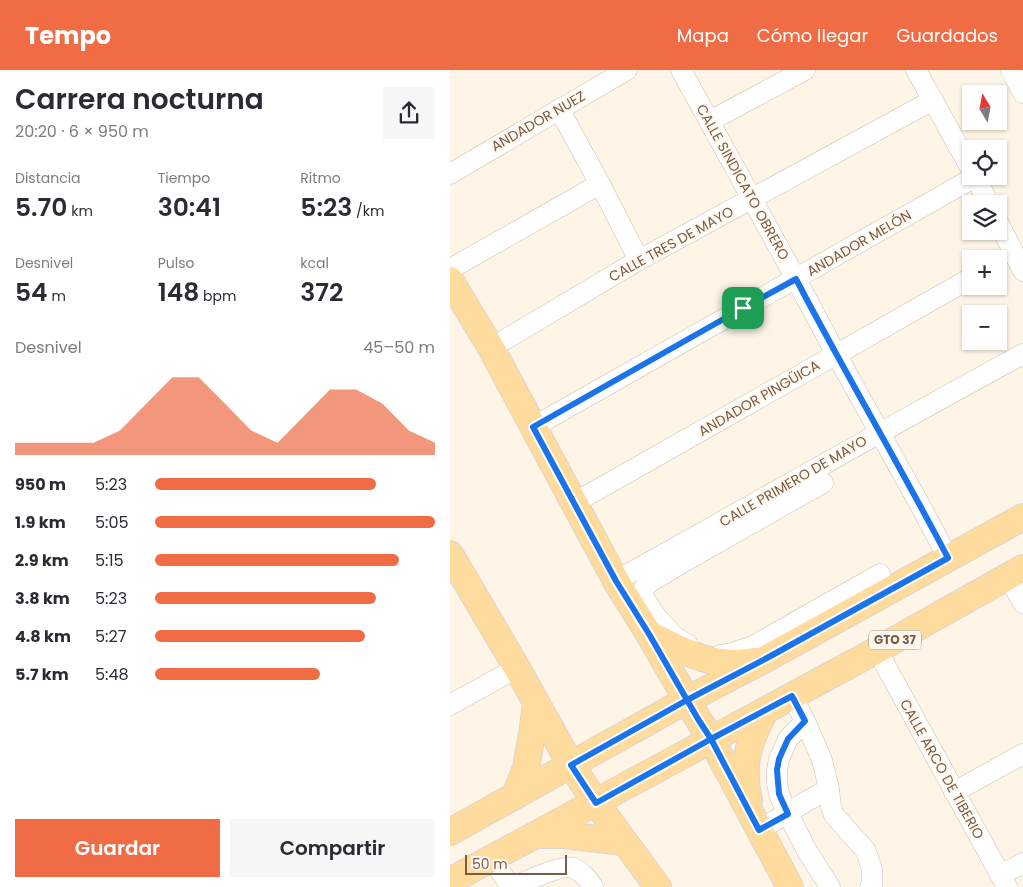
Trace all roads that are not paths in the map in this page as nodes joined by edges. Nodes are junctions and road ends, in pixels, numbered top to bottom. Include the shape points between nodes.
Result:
1 (627, 70) edge
2 (681, 70) edge
3 (805, 70) edge
4 (916, 70) edge
5 (1011, 70) edge
6 (1023, 93) edge
7 (933, 100) junction
8 (559, 109) junction
9 (710, 121) junction
10 (962, 153) edge
11 (450, 174) edge
12 (962, 183) edge
13 (600, 184) junction
14 (751, 199) junction
15 (1004, 240) edge
16 (640, 260) junction
17 (1012, 263) edge
18 (450, 269) edge
19 (796, 279) junction
20 (450, 280) edge
21 (962, 283) edge
22 (491, 348) junction
23 (836, 354) junction
24 (1023, 354) edge
25 (533, 427) junction
26 (879, 432) junction
27 (823, 483) dead end
28 (574, 503) junction
29 (1023, 517) edge
30 (683, 553) junction
31 (450, 554) edge
32 (948, 558) junction
33 (1015, 572) edge
34 (880, 574) dead end
35 (616, 581) junction
36 (1023, 603) edge
37 (649, 634) junction
38 (877, 650) junction
39 (767, 658) junction
40 (517, 668) junction
41 (792, 696) junction
42 (687, 700) junction
43 (536, 704) junction
44 (450, 705) edge
45 (765, 711) junction
46 (805, 721) junction
47 (711, 739) junction
48 (1023, 754) edge
49 (571, 765) junction
50 (829, 790) junction
51 (954, 792) junction
52 (515, 796) junction
53 (596, 803) junction
54 (788, 814) junction
55 (756, 824) junction
56 (450, 832) edge
57 (534, 836) junction
58 (624, 842) junction
59 (492, 858) junction
60 (1023, 863) edge
61 (450, 881) edge
62 (1004, 881) edge
63 (512, 887) edge
64 (593, 887) edge
65 (658, 887) edge
66 (790, 887) edge
67 (830, 887) edge
68 (870, 887) edge

1 - 8 street, ANDADOR NUEZ
2 - 9 street, CALLE SINDICATO OBRERO
3 - 9 street
4 - 7 street
5 - 6 street
7 - 10 street
7 - 14 street, CALLE TRES DE MAYO
8 - 11 street, ANDADOR NUEZ
8 - 13 street
9 - 14 street, CALLE SINDICATO OBRERO
12 - 19 street, ANDADOR MELÓN
13 - 16 street
13 - 18 street
14 - 16 street, CALLE TRES DE MAYO
14 - 19 street, CALLE SINDICATO OBRERO
15 - 17 street
16 - 22 street, CALLE TRES DE MAYO
19 - 23 street, CALLE SINDICATO OBRERO
19 - 25 street, ANDADOR MELÓN
20 - 22 main road
21 - 23 street, ANDADOR PINGÜICA
22 - 25 main road
23 - 26 street, CALLE SINDICATO OBRERO
23 - 28 street, ANDADOR PINGÜICA
24 - 26 street, CALLE PRIMERO DE MAYO
25 - 28 main road
26 - 30 street, CALLE PRIMERO DE MAYO
26 - 32 street, CALLE SINDICATO OBRERO
27 - 30 street
28 - 35 main road
29 - 32 main road
30 - 34 street via 644,588 644,596 655,615 674,636 709,655 732,653 753,646
30 - 35 street, CALLE PRIMERO DE MAYO
31 - 40 main road
32 - 39 main road
33 - 36 street
33 - 38 main road, GTO 37
35 - 37 main road
37 - 39 main road via 696,657 712,661 728,664
37 - 42 main road
38 - 41 main road, GTO 37
38 - 51 street, CALLE ARCO DE TIBERIO
39 - 42 main road
40 - 43 main road
40 - 44 street
41 - 45 main road, GTO 37
41 - 46 street
42 - 47 main road
42 - 49 main road
43 - 49 main road
43 - 52 main road via 526,768
45 - 47 main road, GTO 37
45 - 55 main road via 752,739 745,768 746,787
46 - 50 street via 822,760
46 - 54 street via 788,739 779,759 779,794
47 - 53 main road, GTO 37
47 - 55 main road
48 - 51 street
49 - 52 main road
49 - 53 main road
50 - 54 street
50 - 68 street via 834,815 866,851 872,869
51 - 62 street, CALLE ARCO DE TIBERIO
52 - 56 main road
53 - 57 main road, GTO 37
53 - 58 main road
54 - 55 street
54 - 67 street
55 - 66 main road
57 - 58 main road via 564,834
57 - 59 main road, GTO 37
58 - 65 main road
59 - 61 main road, GTO 37
59 - 63 street
60 - 62 street
63 - 64 street via 562,868 580,872

